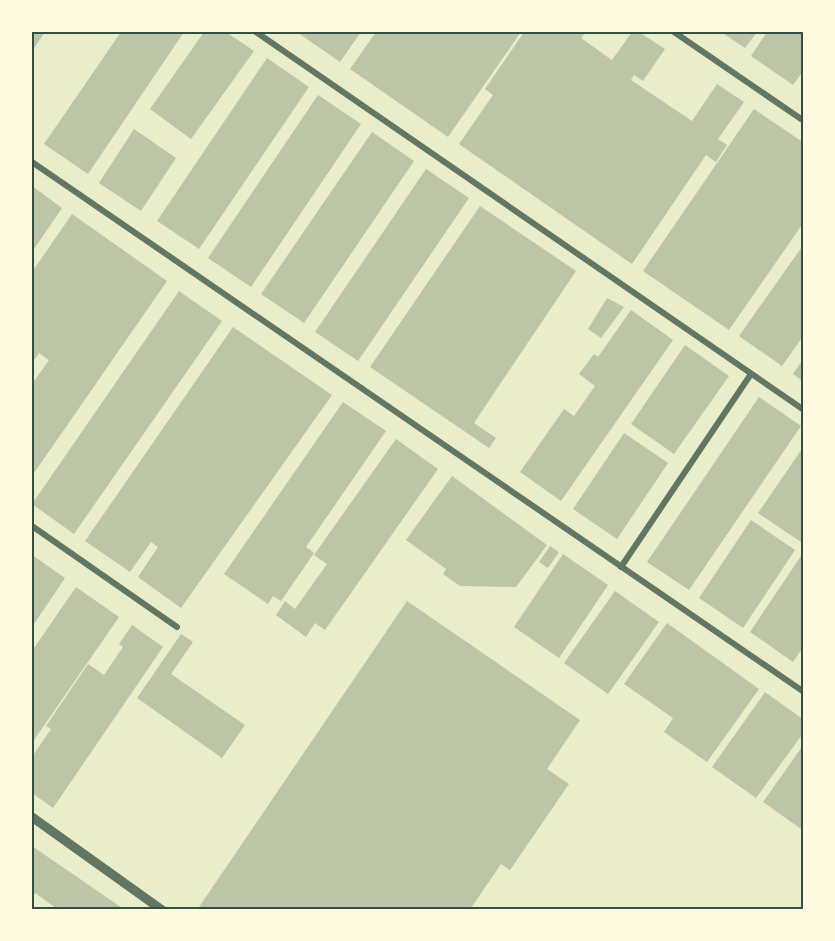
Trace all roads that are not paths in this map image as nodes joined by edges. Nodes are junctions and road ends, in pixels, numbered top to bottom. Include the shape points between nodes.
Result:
1 (256, 32) edge
2 (674, 32) edge
3 (804, 121) edge
4 (32, 162) edge
5 (751, 374) junction
6 (804, 410) edge
7 (32, 526) edge
8 (621, 567) junction
9 (177, 627) dead end
10 (804, 692) edge
11 (32, 818) edge
12 (162, 909) edge

1 - 5 street
2 - 3 street
4 - 8 street
5 - 6 street
5 - 8 street
7 - 9 street
8 - 10 street
11 - 12 street

